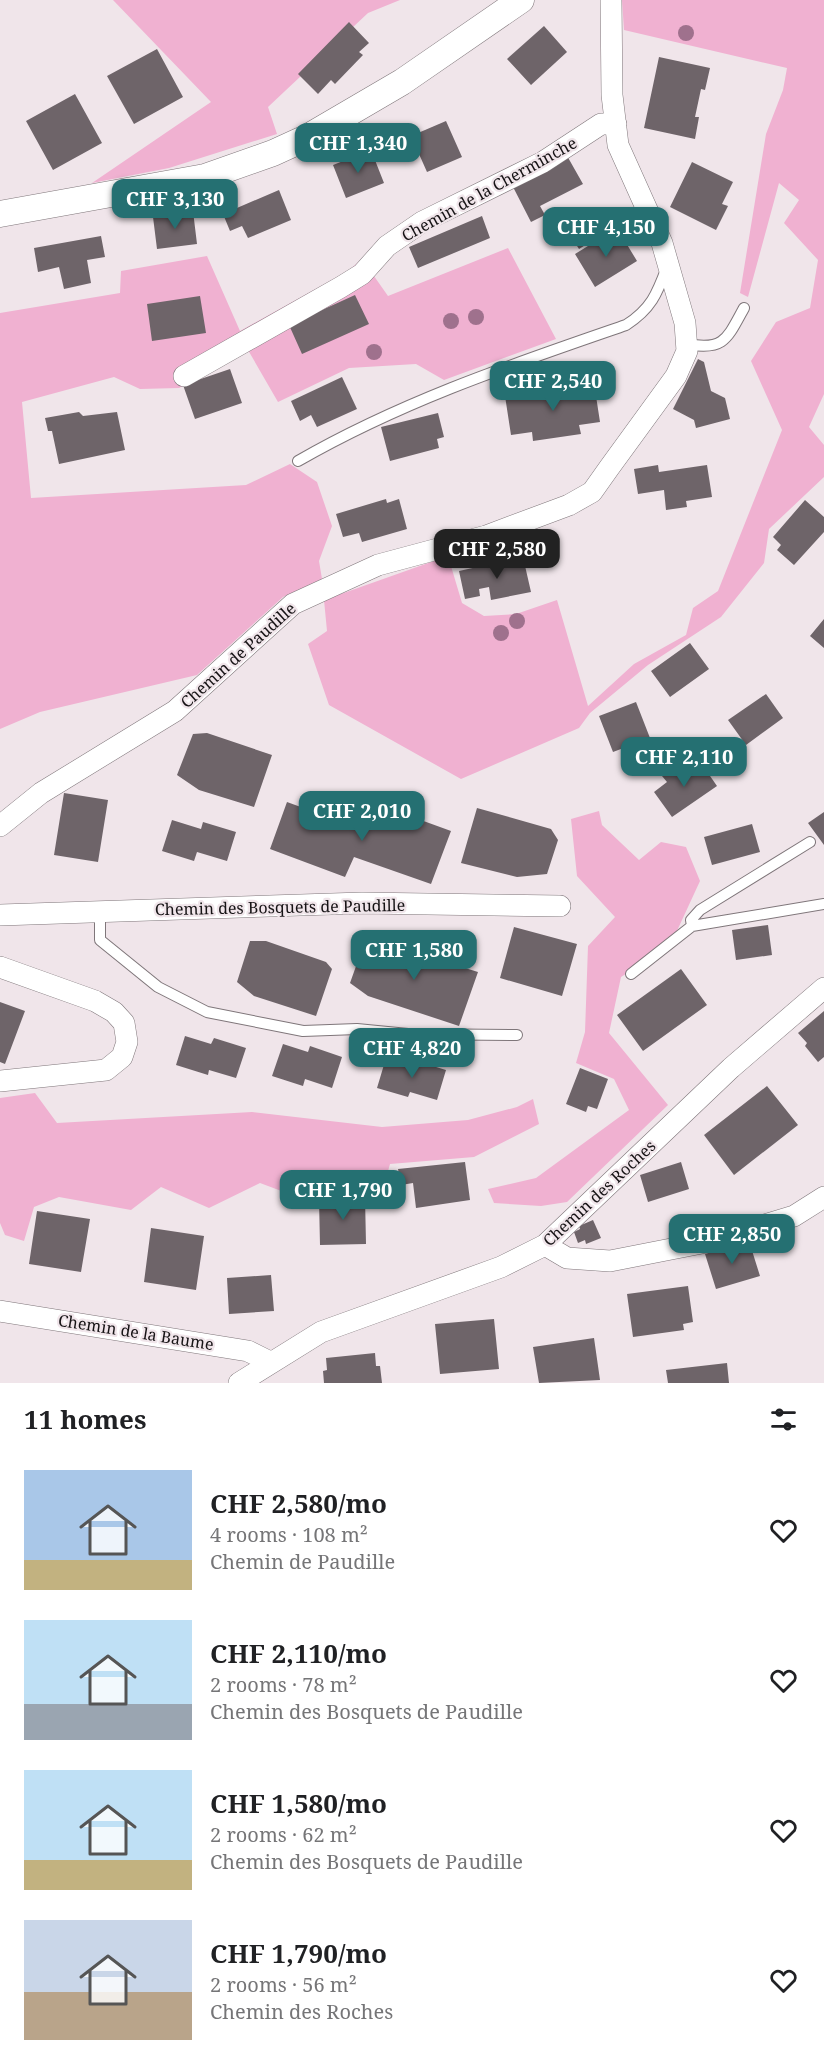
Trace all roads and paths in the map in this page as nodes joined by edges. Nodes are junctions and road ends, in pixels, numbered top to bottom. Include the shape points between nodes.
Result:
1 (521, 0) edge
2 (611, 0) edge
3 (616, 124) junction
4 (0, 214) edge
5 (668, 264) junction
6 (744, 308) dead end
7 (687, 344) junction
8 (184, 376) dead end
9 (298, 461) dead end
10 (0, 826) edge
11 (810, 842) dead end
12 (824, 904) edge
13 (560, 906) dead end
14 (100, 912) junction
15 (0, 915) edge
16 (692, 926) junction
17 (0, 967) edge
18 (631, 974) dead end
19 (824, 988) edge
20 (517, 1035) dead end
21 (0, 1081) edge
22 (824, 1197) edge
23 (545, 1245) junction
24 (0, 1311) edge
25 (270, 1362) junction
26 (238, 1383) edge

1 - 4 street via 402,82 273,153 205,177
2 - 3 street, Chemin de Paudille
3 - 5 street, Chemin de Paudille via 618,145
3 - 8 street, Chemin de la Cherminche via 601,124 543,162 422,222 387,246 362,273 341,287
5 - 7 street, Chemin de Paudille
5 - 9 lane via 645,313 626,325 477,376 353,430
6 - 7 lane via 722,342 709,348
7 - 10 street, Chemin de Paudille via 676,376 592,492 486,536 378,565 293,604 175,711 41,793
11 - 16 lane via 700,910 691,920
12 - 16 lane
13 - 14 street, Chemin des Bosquets de Paudille via 362,903
14 - 15 street, Chemin des Bosquets de Paudille
14 - 20 lane via 100,940 158,987 207,1012 303,1030
16 - 18 lane
17 - 21 street via 114,1012 124,1023 127,1042 122,1058 106,1070
19 - 23 street, Chemin des Roches via 731,1068
22 - 23 street via 794,1216 712,1241 610,1261 567,1258
23 - 25 street, Chemin des Roches via 491,1271 321,1332
24 - 25 street, Chemin de la Baume via 248,1351
25 - 26 street, Chemin des Roches

